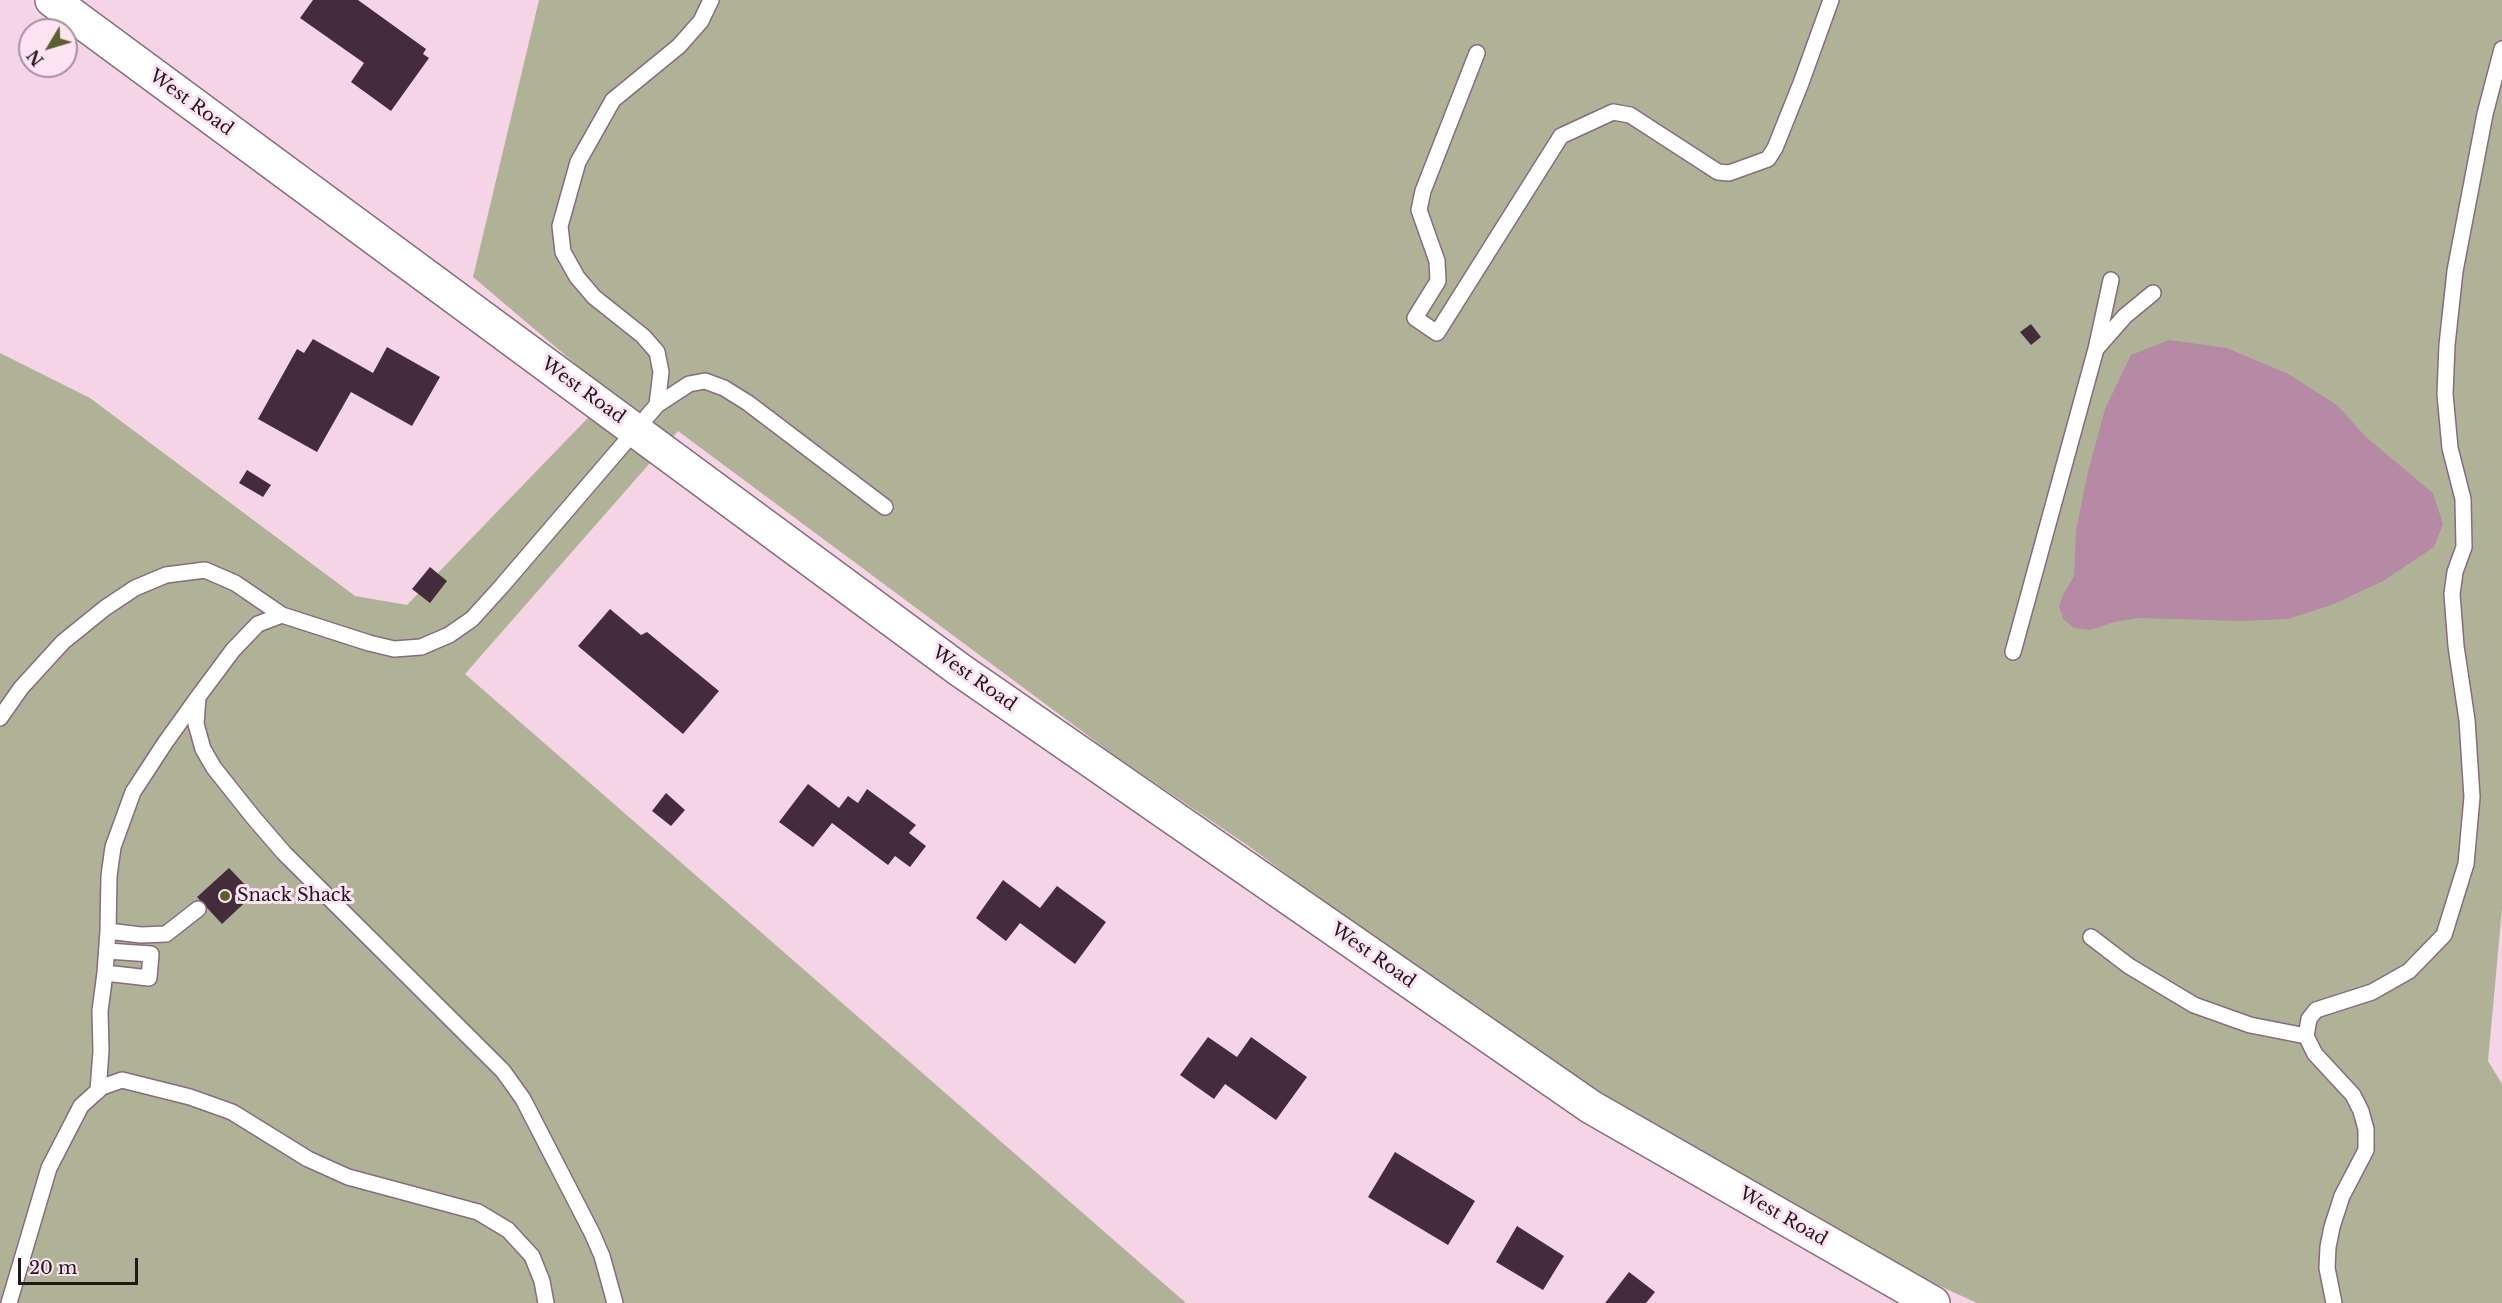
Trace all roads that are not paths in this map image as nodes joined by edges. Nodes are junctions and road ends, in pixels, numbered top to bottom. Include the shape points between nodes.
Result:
1 (52, 0) edge
2 (711, 0) edge
3 (1831, 0) edge
4 (2502, 49) edge
5 (1477, 52) dead end
6 (2111, 280) dead end
7 (2153, 292) dead end
8 (2096, 349) junction
9 (657, 405) junction
10 (635, 430) junction
11 (885, 507) dead end
12 (260, 599) junction
13 (282, 615) junction
14 (258, 624) junction
15 (2013, 652) dead end
16 (198, 698) junction
17 (0, 718) edge
18 (198, 909) dead end
19 (108, 931) junction
20 (2091, 937) dead end
21 (107, 951) junction
22 (105, 973) junction
23 (2306, 1036) junction
24 (98, 1091) junction
25 (2332, 1287) junction
26 (9, 1303) edge
27 (546, 1303) edge
28 (615, 1303) edge
29 (1933, 1303) edge
30 (2334, 1303) edge
31 (2346, 1303) edge

1 - 10 street, West Road
2 - 9 lane via 701,21 679,46 613,100 578,162 560,226 563,252 577,277 657,352 661,372
3 - 5 lane via 1802,83 1768,159 1729,173 1718,172 1630,115 1613,112 1561,136 1437,333 1415,318 1438,281 1437,261 1419,210 1423,190
4 - 23 lane via 2485,114 2455,271 2446,355 2450,448 2463,499 2464,547 2452,594 2472,797 2466,864 2444,935 2409,971 2381,987 2316,1010 2309,1019
6 - 8 lane
7 - 8 lane
8 - 15 lane
9 - 10 lane
9 - 11 lane via 689,384 705,381 724,388
10 - 13 lane via 494,595 472,619 449,635 421,647 394,649
10 - 29 street, West Road via 960,670 1592,1107
12 - 13 lane
12 - 14 lane
12 - 17 lane via 205,570 166,575 135,588 63,642
13 - 14 lane
14 - 16 lane via 233,650
16 - 19 lane via 133,792 113,847
16 - 28 lane via 196,724 203,749 252,816 284,853 503,1071 523,1099 592,1233
18 - 19 lane via 166,934
19 - 21 lane
20 - 23 lane via 2129,966 2194,1005 2250,1025
21 - 22 lane
21 - 22 lane via 151,954 149,978
22 - 24 lane
23 - 25 lane via 2318,1059 2353,1095 2366,1129 2366,1149 2342,1196 2332,1227 2327,1268
24 - 26 lane via 81,1106 49,1168
24 - 27 lane via 122,1080 190,1097 232,1112 308,1159 348,1177 478,1212 508,1230 532,1256
25 - 30 lane
25 - 31 lane

